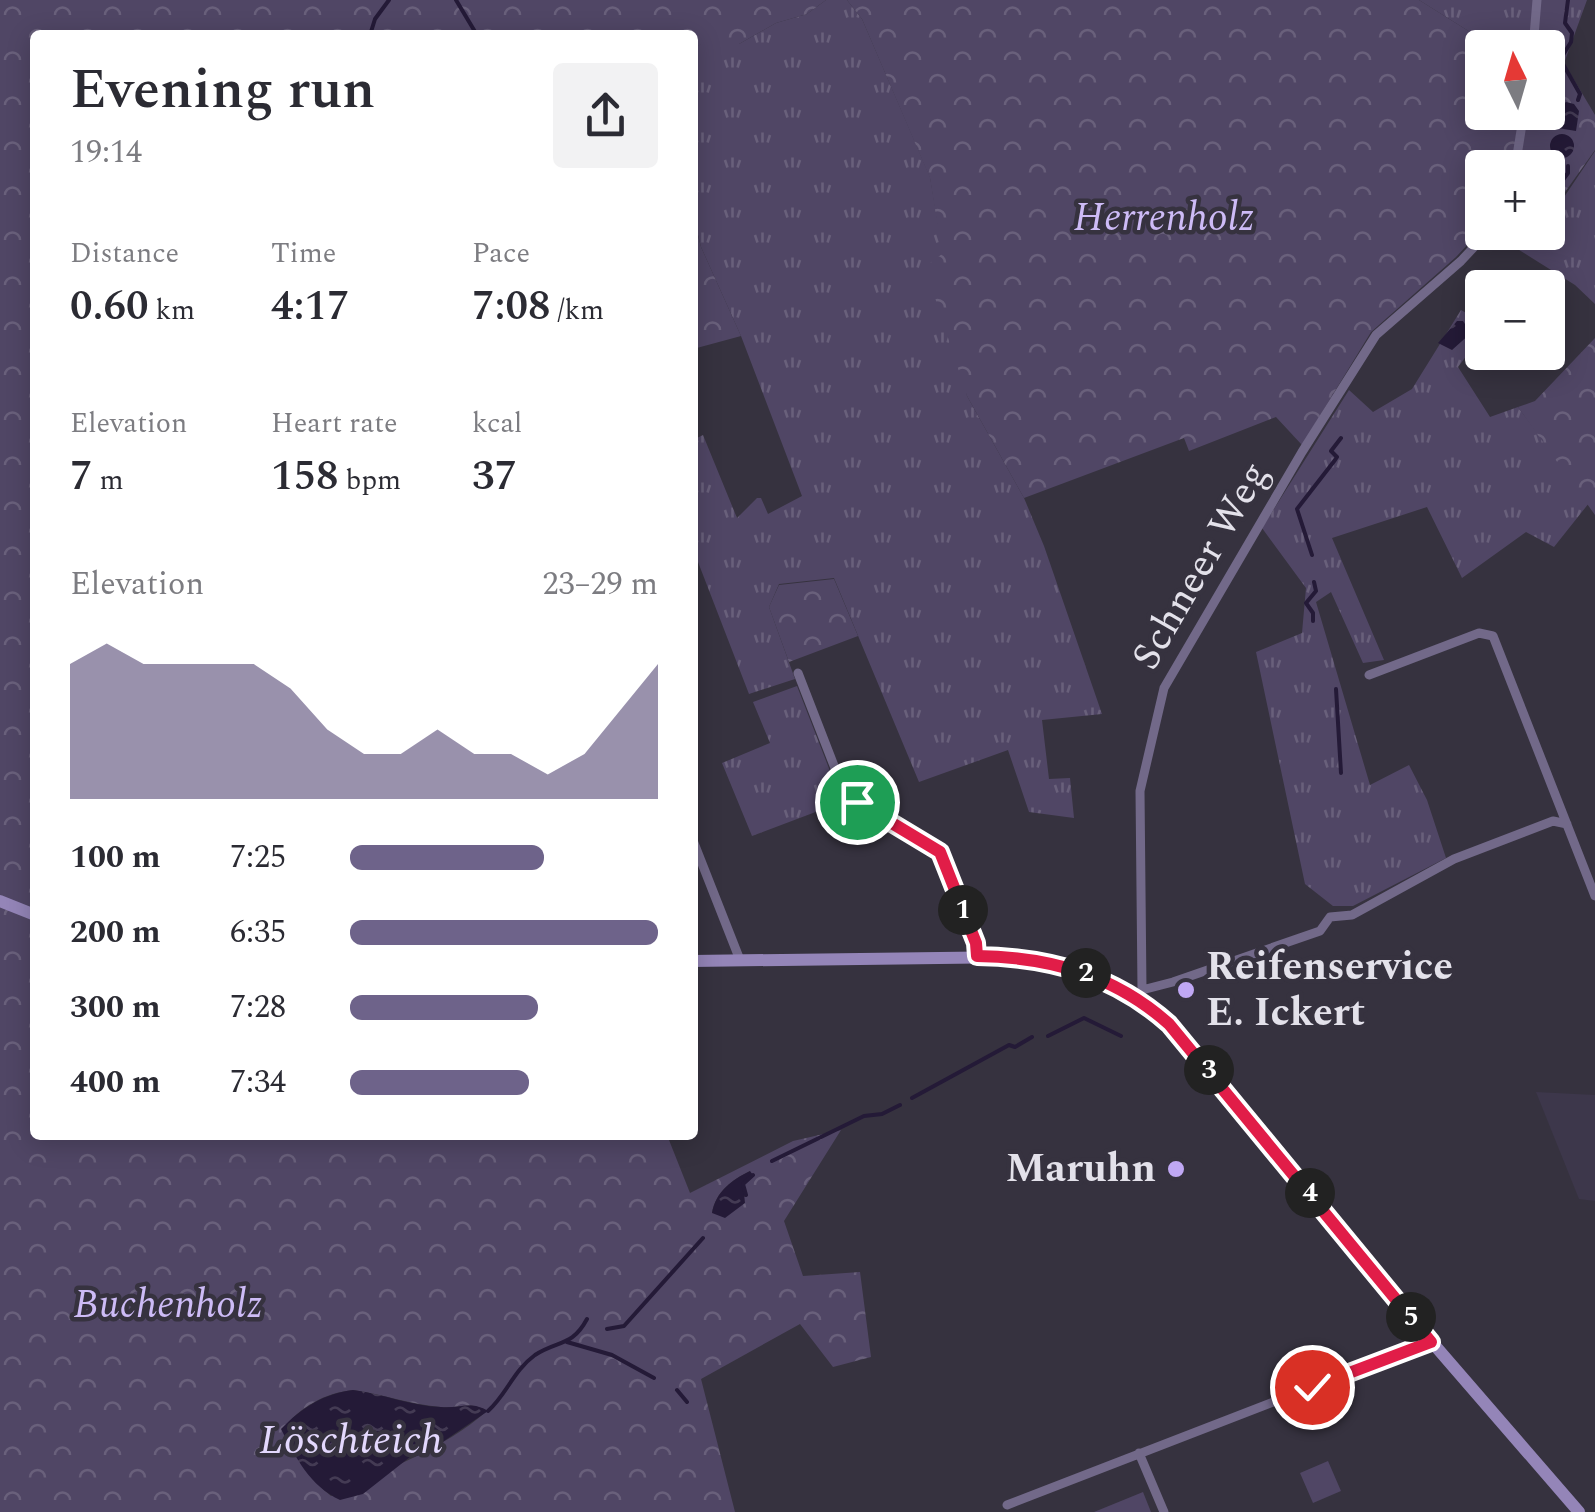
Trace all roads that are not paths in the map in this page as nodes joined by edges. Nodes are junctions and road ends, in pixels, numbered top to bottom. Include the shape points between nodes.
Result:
1 (1537, 0) edge
2 (1534, 30) edge
3 (1468, 250) edge
4 (798, 673) dead end
5 (1368, 674) dead end
6 (1567, 824) junction
7 (698, 853) edge
8 (1595, 896) edge
9 (0, 901) edge
10 (30, 913) edge
11 (977, 956) junction
12 (740, 960) junction
13 (698, 961) edge
14 (1139, 994) junction
15 (1431, 1342) junction
16 (1139, 1453) junction
17 (1007, 1505) dead end
18 (1164, 1512) edge
19 (1579, 1512) edge

1 - 2 street
3 - 14 street, Schneer Weg via 1376,335 1164,688 1140,791
4 - 11 street via 846,794 940,852
5 - 6 street via 1479,633 1493,636
6 - 8 street
6 - 14 street via 1553,820 1487,846 1352,914 1330,917 1320,931
7 - 12 street
9 - 10 main road
11 - 12 main road
11 - 14 main road via 1058,964
12 - 13 main road
14 - 15 main road via 1188,1044
15 - 16 street
15 - 19 main road
16 - 17 street
16 - 18 street

